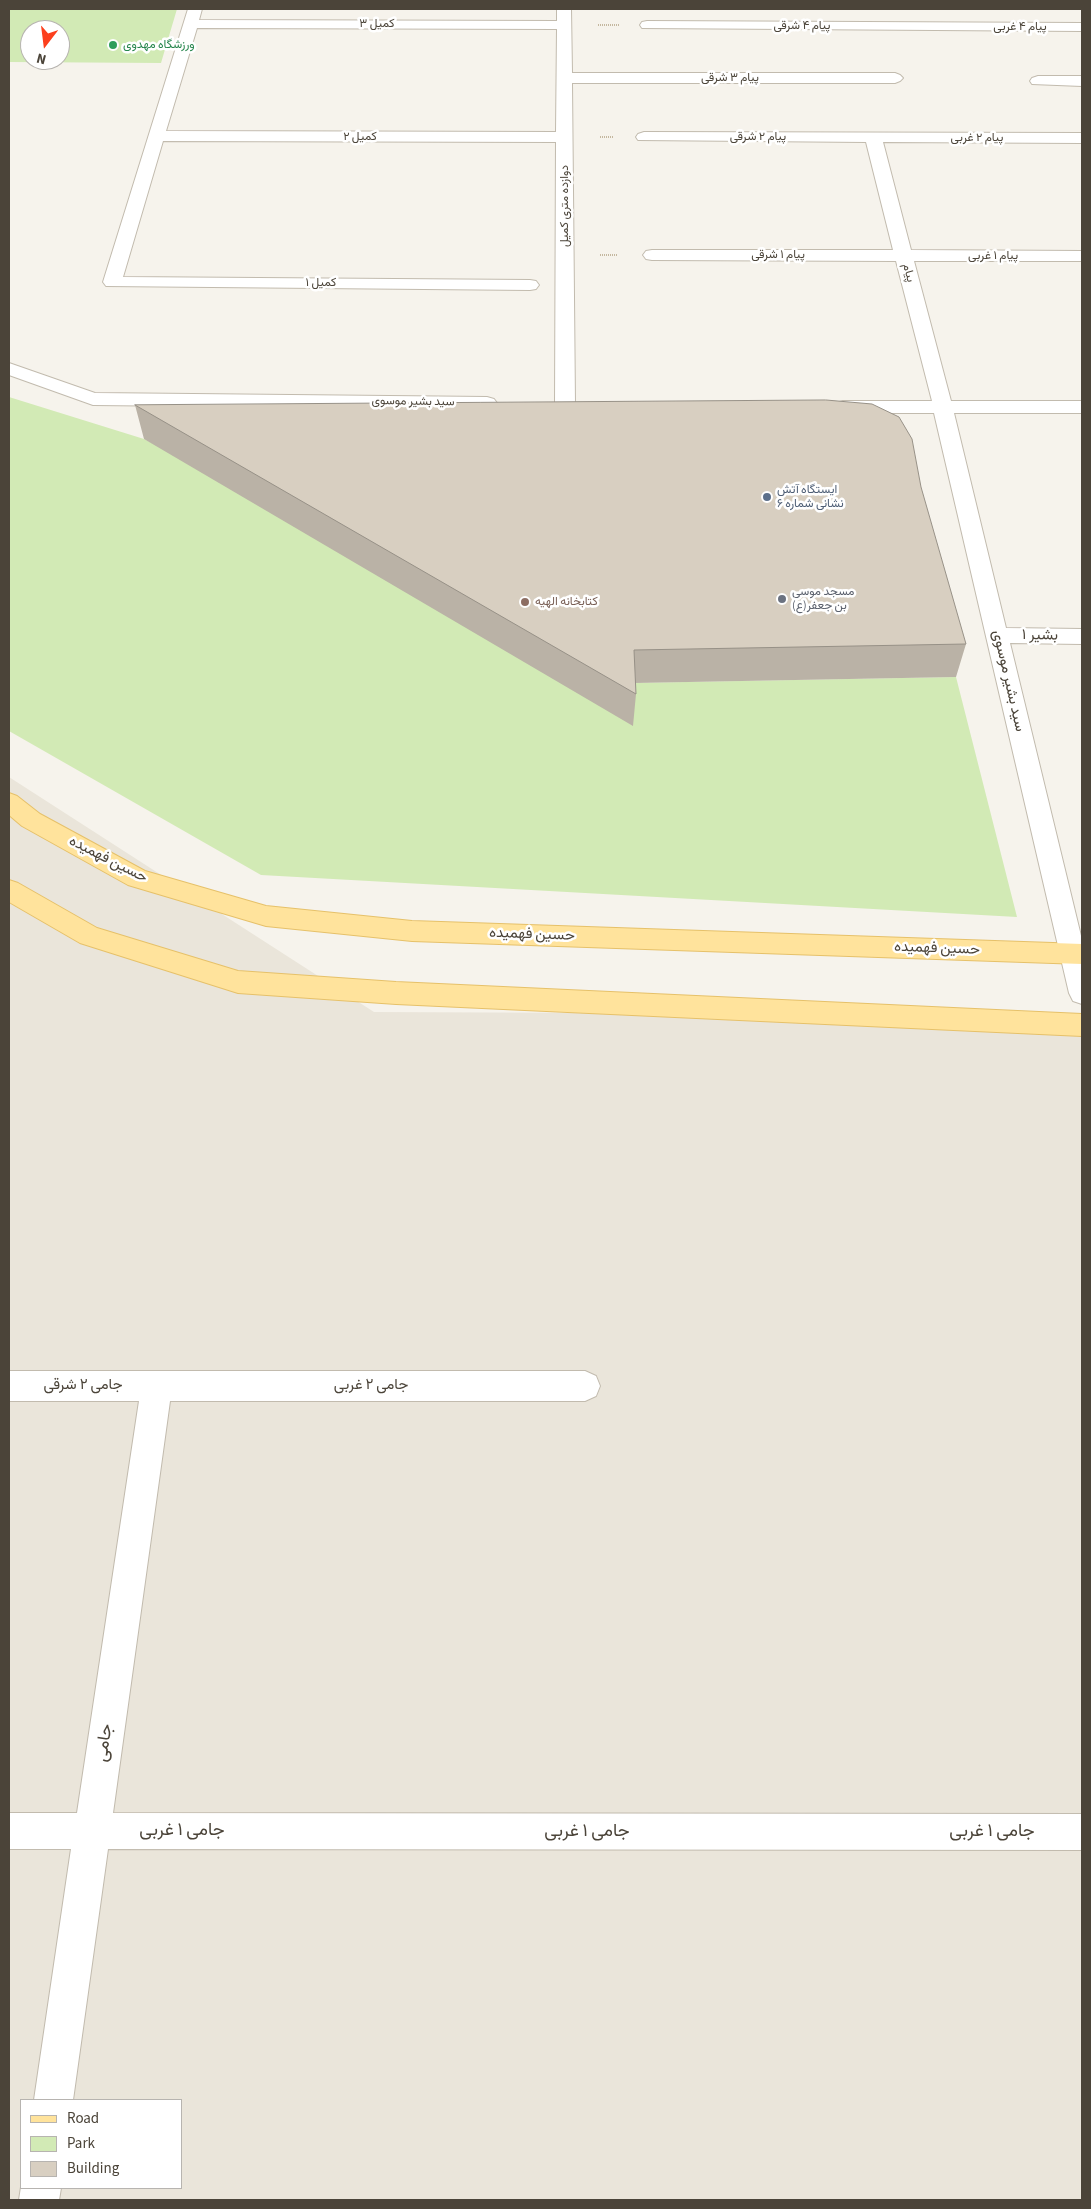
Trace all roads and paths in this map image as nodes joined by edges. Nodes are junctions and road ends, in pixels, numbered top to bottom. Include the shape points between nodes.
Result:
1 (951, 9) edge
2 (192, 16) edge
3 (564, 17) edge
4 (647, 25) joint
5 (957, 26) junction
6 (1082, 27) edge
7 (564, 78) junction
8 (896, 78) dead end
9 (1082, 80) edge
10 (1038, 81) dead end
11 (156, 136) junction
12 (565, 137) junction
13 (644, 137) joint
14 (873, 137) junction
15 (1082, 138) edge
16 (565, 254) junction
17 (652, 255) joint
18 (904, 256) junction
19 (1082, 256) edge
20 (530, 285) dead end
21 (9, 369) edge
22 (506, 403) edge
23 (545, 404) edge
24 (565, 404) junction
25 (585, 404) edge
26 (824, 406) edge
27 (1082, 407) edge
28 (943, 408) junction
29 (997, 635) junction
30 (1082, 636) edge
31 (9, 802) edge
32 (9, 890) edge
33 (1078, 954) edge
34 (1082, 992) edge
35 (1082, 1025) edge
36 (9, 1386) edge
37 (157, 1386) junction
38 (585, 1386) dead end
39 (9, 1831) edge
40 (92, 1831) junction
41 (1082, 1832) edge
42 (53, 2099) edge

1 - 5 street
2 - 3 street, کمیل ۳
2 - 11 street
3 - 4 path
3 - 7 street, دوازده متری کمیل
4 - 5 street, پیام ۴ شرقی
5 - 6 street, پیام ۴ غربی
7 - 8 street, پیام ۳ شرقی
7 - 12 street, دوازده متری کمیل
9 - 10 street
11 - 12 street, کمیل ۲
11 - 20 street, کمیل ۱ via 112,282
12 - 13 path
12 - 16 street, دوازده متری کمیل
13 - 14 street, پیام ۲ شرقی
14 - 15 street, پیام ۲ غربی
14 - 18 street, پیام
16 - 17 path
16 - 24 street, دوازده متری کمیل
17 - 18 street, پیام ۱ شرقی
18 - 19 street, پیام ۱ غربی
18 - 28 street, پیام
21 - 22 street, سید بشیر موسوی via 93,399
23 - 24 street
24 - 25 street
26 - 28 street
27 - 28 street
28 - 29 street, سید بشیر موسوی
29 - 30 street, بشیر ۱
29 - 33 street, سید بشیر موسوی
31 - 33 main road, حسین فهمیده via 31,820 137,878 266,916 412,930
32 - 35 main road via 89,936 238,982 396,993
33 - 34 street, سید بشیر موسوی
36 - 37 street, جامی ۲ شرقی
37 - 38 street, جامی ۲ غربی
37 - 40 street, جامی
39 - 40 street, جامی ۱ غربی
40 - 41 street, جامی ۱ غربی
40 - 42 street, جامی

